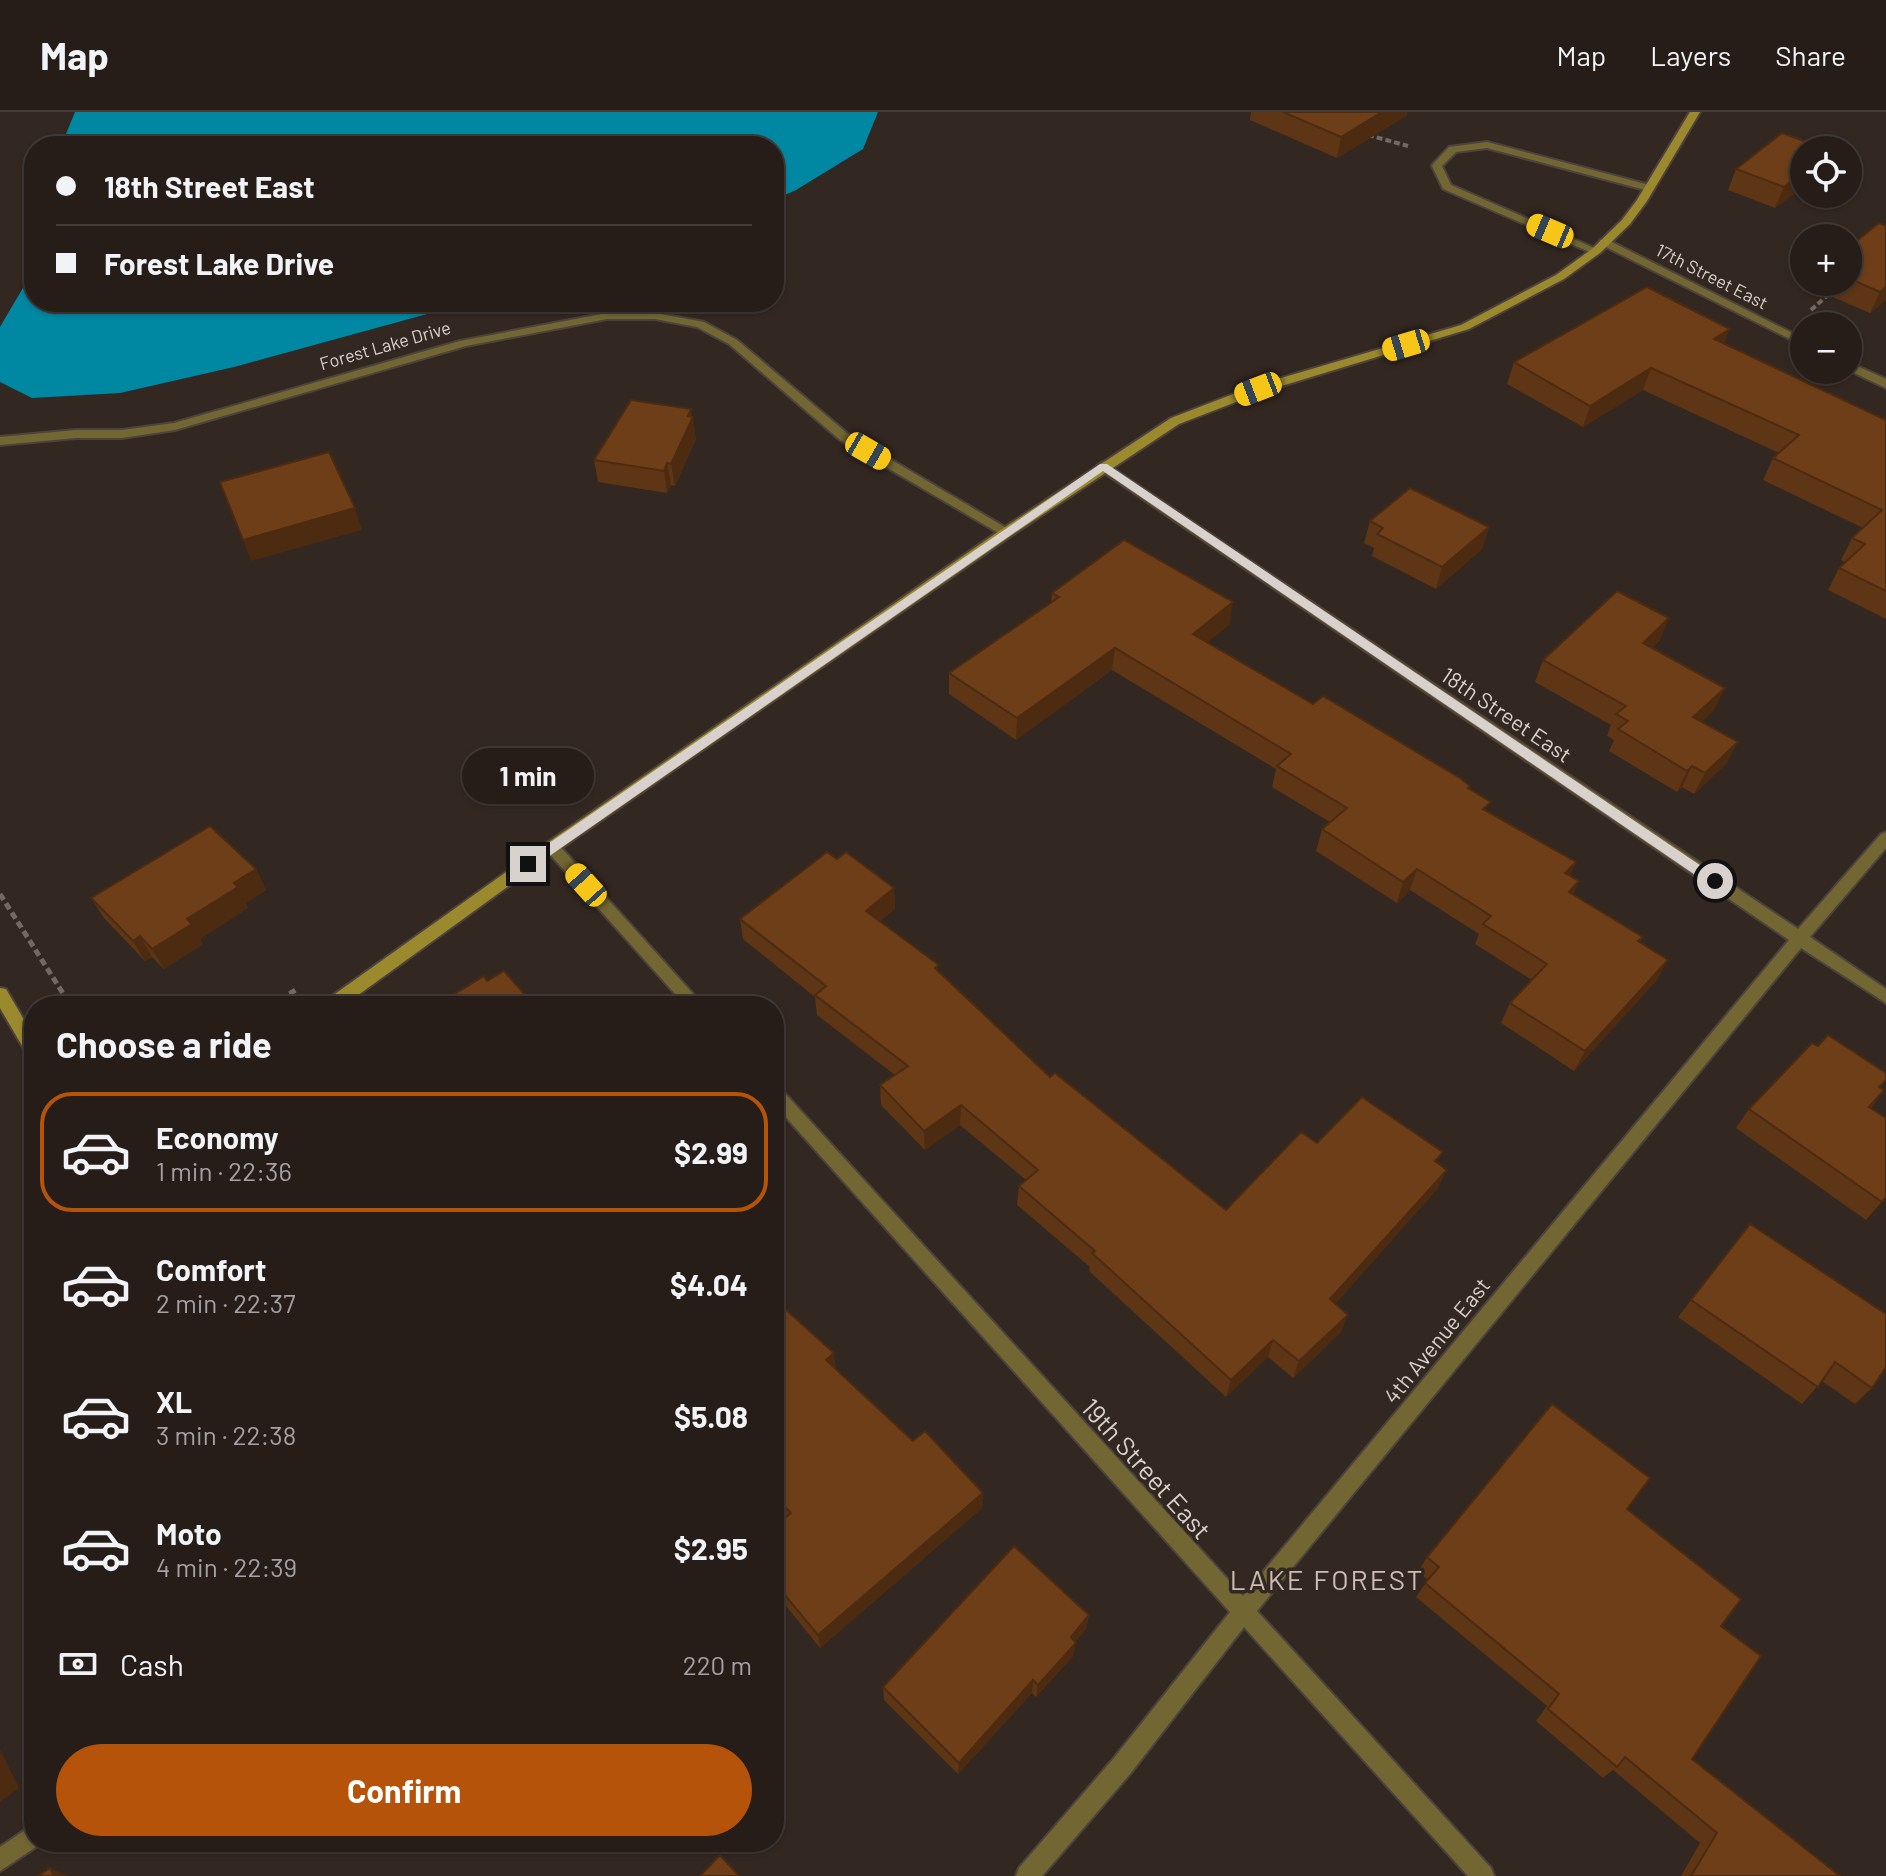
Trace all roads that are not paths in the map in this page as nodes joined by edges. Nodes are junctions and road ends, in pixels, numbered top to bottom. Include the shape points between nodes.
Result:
1 (1695, 112) edge
2 (1649, 188) junction
3 (1600, 246) junction
4 (1790, 336) edge
5 (1862, 372) edge
6 (1886, 384) edge
7 (0, 441) edge
8 (1103, 466) junction
9 (1007, 532) junction
10 (1886, 838) edge
11 (552, 847) junction
12 (1798, 938) junction
13 (0, 994) edge
14 (345, 996) edge
15 (687, 996) edge
16 (1886, 997) edge
17 (24, 1034) edge
18 (784, 1104) edge
19 (1242, 1613) junction
20 (24, 1842) edge
21 (0, 1860) edge
22 (1027, 1876) edge
23 (1483, 1876) edge

1 - 2 street
2 - 3 street via 1626,222
2 - 3 street, 17th Street East via 1487,145 1453,149 1437,166 1447,187
3 - 4 street, 17th Street East
3 - 8 street via 1560,277 1465,327 1258,389 1175,421
5 - 6 street
7 - 9 street, Forest Lake Drive via 175,426 464,343 607,316 655,316 700,324 733,342 844,437
8 - 9 street
8 - 12 street, 18th Street East
9 - 11 street
10 - 12 street, 4th Avenue East
11 - 14 street
11 - 15 street
12 - 16 street, 18th Street East
12 - 19 street, 4th Avenue East
13 - 17 street
18 - 19 street, 19th Street East
19 - 22 street, 4th Avenue East
19 - 23 street, 19th Street East
20 - 21 street

